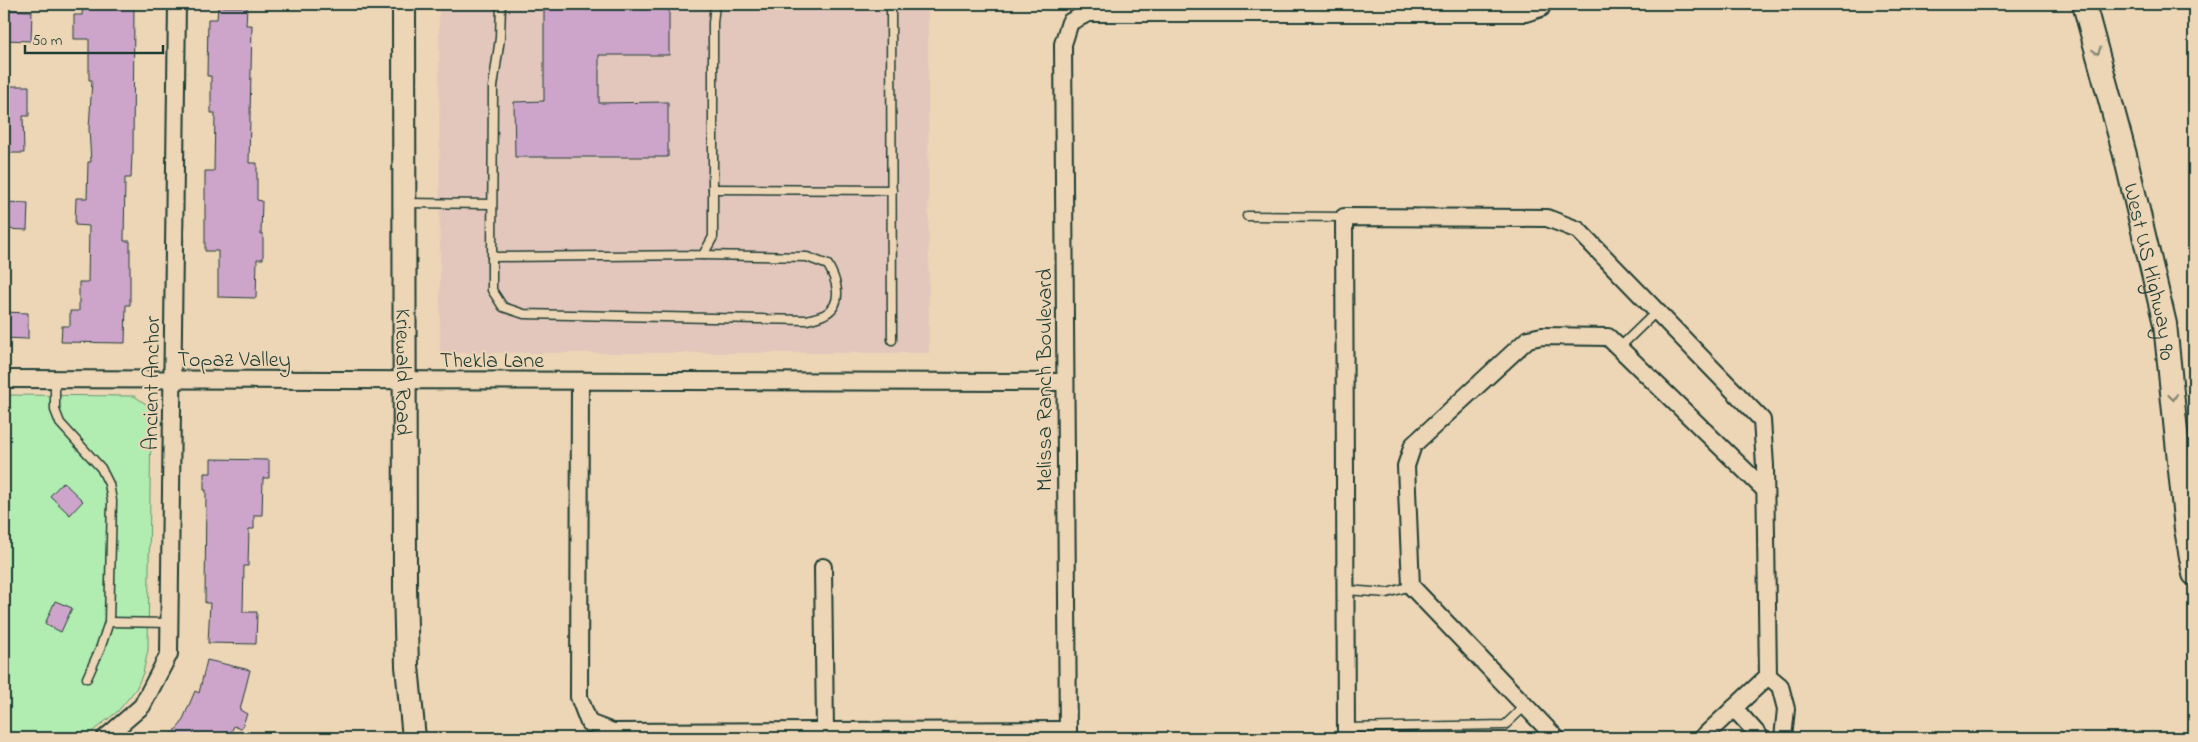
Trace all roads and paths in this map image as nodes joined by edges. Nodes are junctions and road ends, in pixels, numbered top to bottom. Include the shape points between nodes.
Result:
1 (177, 4) edge
2 (404, 4) edge
3 (501, 4) edge
4 (715, 4) edge
5 (891, 4) edge
6 (2084, 4) edge
7 (1542, 6) edge
8 (713, 189) junction
9 (892, 190) junction
10 (404, 203) junction
11 (491, 204) junction
12 (1248, 216) dead end
13 (1344, 216) junction
14 (703, 255) junction
15 (492, 257) junction
16 (1657, 311) junction
17 (892, 340) dead end
18 (1620, 348) junction
19 (4, 379) edge
20 (55, 380) junction
21 (172, 380) junction
22 (404, 382) junction
23 (580, 382) junction
24 (1065, 382) junction
25 (1766, 490) junction
26 (823, 567) dead end
27 (2194, 574) edge
28 (1411, 586) junction
29 (1346, 590) junction
30 (109, 622) junction
31 (170, 623) junction
32 (1768, 676) junction
33 (87, 678) dead end
34 (1525, 706) junction
35 (1734, 708) junction
36 (825, 731) junction
37 (1346, 733) edge
38 (1068, 734) edge
39 (105, 738) edge
40 (414, 738) edge
41 (1556, 738) edge
42 (1702, 738) edge
43 (1761, 738) edge
44 (1783, 738) edge

1 - 21 street, Ancient Anchor
2 - 10 street, Kriewald Road
3 - 11 lane via 500,38 492,87
4 - 8 lane
5 - 9 lane
6 -> 27 street, West US Highway 90 via 2125,155 2165,324 2186,529
7 - 24 street, Melissa Ranch Boulevard via 1526,12 1088,13 1070,22 1063,44
8 - 9 lane
8 - 14 lane via 713,237
9 - 17 lane
10 - 11 lane
10 - 22 street, Kriewald Road
11 - 15 lane
12 - 13 lane
13 - 16 street via 1547,218 1578,230
13 - 29 street
14 - 15 lane
14 - 15 lane via 807,257 828,265 837,281 836,302 827,313 807,320 524,314 503,307 492,290
16 - 18 lane
16 - 25 street via 1762,420
18 - 25 street
18 - 28 street via 1608,337 1542,336 1528,339 1412,444 1406,466
19 - 20 street, Topaz Valley
20 - 21 street, Topaz Valley
20 - 30 lane via 55,410 60,424 101,468 109,484 112,501
21 - 22 street, Topaz Valley
21 - 31 street, Ancient Anchor
22 - 23 street, Thekla Lane
22 - 40 street, Kriewald Road via 404,588
23 - 24 street, Thekla Lane
23 - 36 street via 579,697 589,723 614,732
24 - 38 street, Melissa Ranch Boulevard
25 - 32 street
26 - 36 street
28 - 29 lane via 1387,593
28 - 34 street
29 - 37 street
30 - 31 lane
30 - 33 lane
31 - 39 street, Ancient Anchor via 170,654 142,706
32 - 35 street
32 - 44 street via 1780,686 1786,709
34 - 37 lane via 1504,725
34 - 41 street
35 - 42 street
35 - 43 street
36 - 38 street

